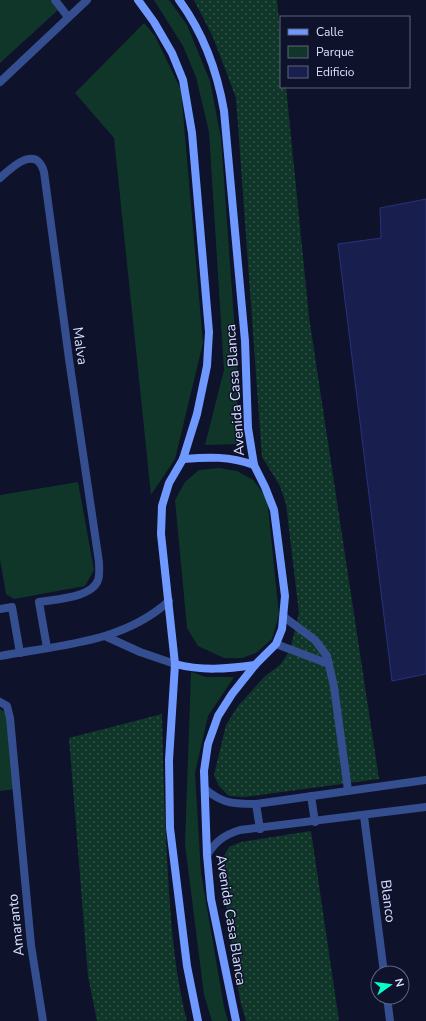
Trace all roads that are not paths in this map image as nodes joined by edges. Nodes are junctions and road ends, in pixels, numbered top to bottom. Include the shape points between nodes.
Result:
1 (56, 0) edge
2 (87, 0) edge
3 (138, 0) edge
4 (179, 0) edge
5 (68, 17) junction
6 (0, 82) edge
7 (0, 178) edge
8 (183, 459) junction
9 (254, 465) junction
10 (169, 601) junction
11 (0, 609) edge
12 (284, 617) junction
13 (107, 637) junction
14 (276, 644) junction
15 (47, 648) junction
16 (20, 653) junction
17 (0, 656) edge
18 (175, 664) junction
19 (329, 664) junction
20 (255, 665) junction
21 (4, 704) edge
22 (426, 780) edge
23 (205, 789) junction
24 (348, 790) junction
25 (311, 796) junction
26 (256, 804) junction
27 (426, 807) edge
28 (364, 816) junction
29 (315, 822) junction
30 (260, 829) junction
31 (207, 855) junction
32 (383, 965) edge
33 (388, 1005) edge
34 (43, 1021) edge
35 (198, 1021) edge
36 (236, 1021) edge
37 (390, 1021) edge

1 - 5 street
2 - 5 street
3 - 8 street, Avenida Casa Blanca via 172,53 183,80 192,133 209,332 207,366
4 - 9 street, Avenida Casa Blanca via 200,33 220,86 245,341 248,428
5 - 6 street
7 - 15 street, Malva via 15,164 30,158 43,166 99,562 98,581 86,592 39,602
8 - 9 street via 234,458
8 - 10 street, Avenida Casa Blanca via 169,483 162,506 161,534
9 - 12 street, Avenida Casa Blanca via 274,510 285,596
10 - 13 street via 147,619
10 - 18 street, Avenida Casa Blanca
11 - 16 street via 12,607
12 - 14 street, Avenida Casa Blanca
12 - 19 street via 323,648
13 - 15 street
13 - 18 street
14 - 19 street
14 - 20 street, Avenida Casa Blanca
15 - 16 street
16 - 17 street
18 - 20 street via 189,668 212,669
18 - 35 street, Avenida Casa Blanca via 169,760 170,828 187,966
19 - 24 street
20 - 23 street, Avenida Casa Blanca via 218,716 208,744 204,771
21 - 34 street, Amaranto via 10,718 31,945
22 - 24 street
23 - 26 street via 223,802
23 - 31 street, Avenida Casa Blanca
24 - 25 street
25 - 26 street
25 - 29 street
26 - 30 street
27 - 28 street
28 - 29 street
28 - 32 street, Blanco
29 - 30 street
30 - 31 street via 229,833 213,845
31 - 36 street, Avenida Casa Blanca via 211,899
33 - 37 street

